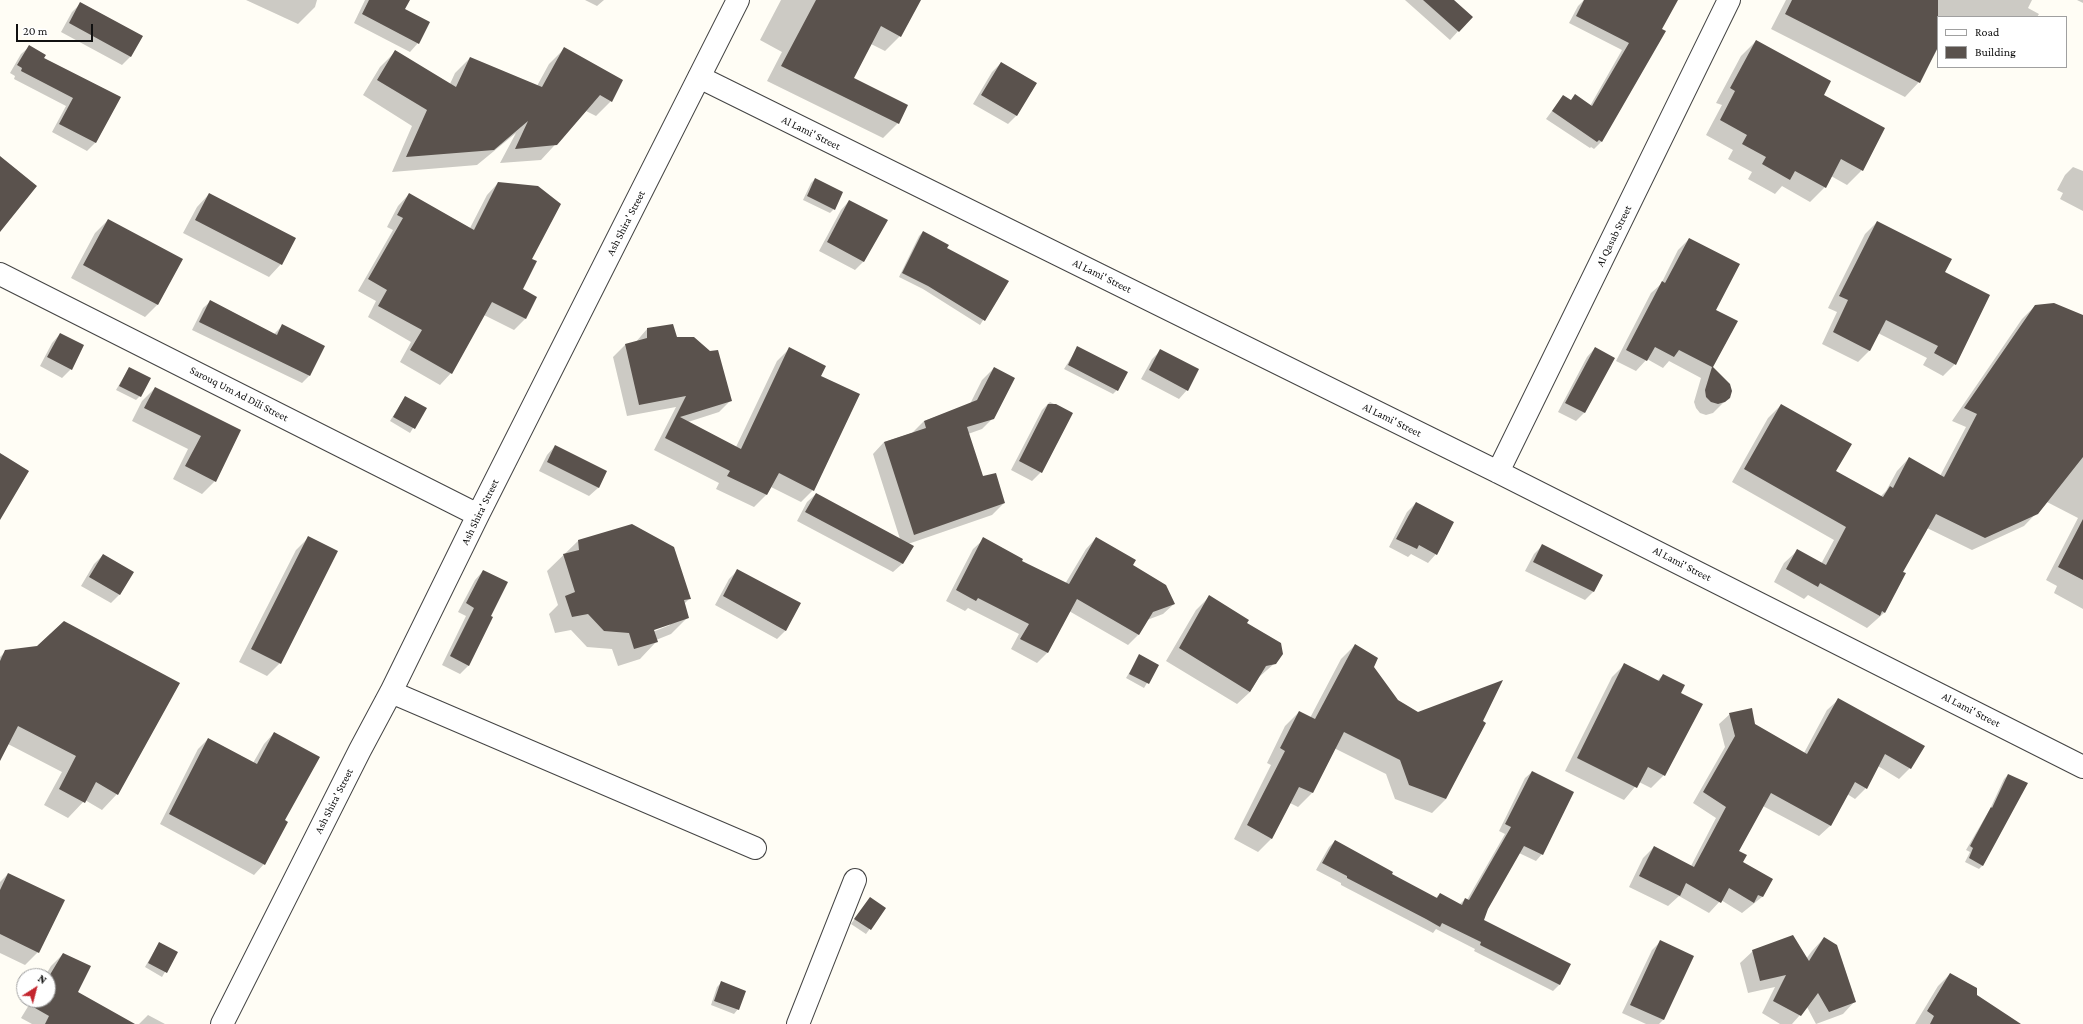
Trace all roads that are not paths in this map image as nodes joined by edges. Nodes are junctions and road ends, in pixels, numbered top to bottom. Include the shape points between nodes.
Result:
1 (1730, 0) edge
2 (735, 1) edge
3 (699, 77) junction
4 (0, 274) edge
5 (1498, 472) junction
6 (478, 515) junction
7 (391, 692) junction
8 (2083, 767) edge
9 (756, 848) dead end
10 (855, 880) dead end
11 (222, 1024) edge
12 (798, 1024) edge

1 - 5 street, Al Qasab Street
2 - 3 street, Ash Shira' Street
3 - 5 street, Al Lami' Street
3 - 6 street, Ash Shira' Street
4 - 6 street, Sarouq Um Ad Dili Street
5 - 8 street, Al Lami' Street
6 - 7 street, Ash Shira' Street
7 - 9 street
7 - 11 street, Ash Shira' Street
10 - 12 street

